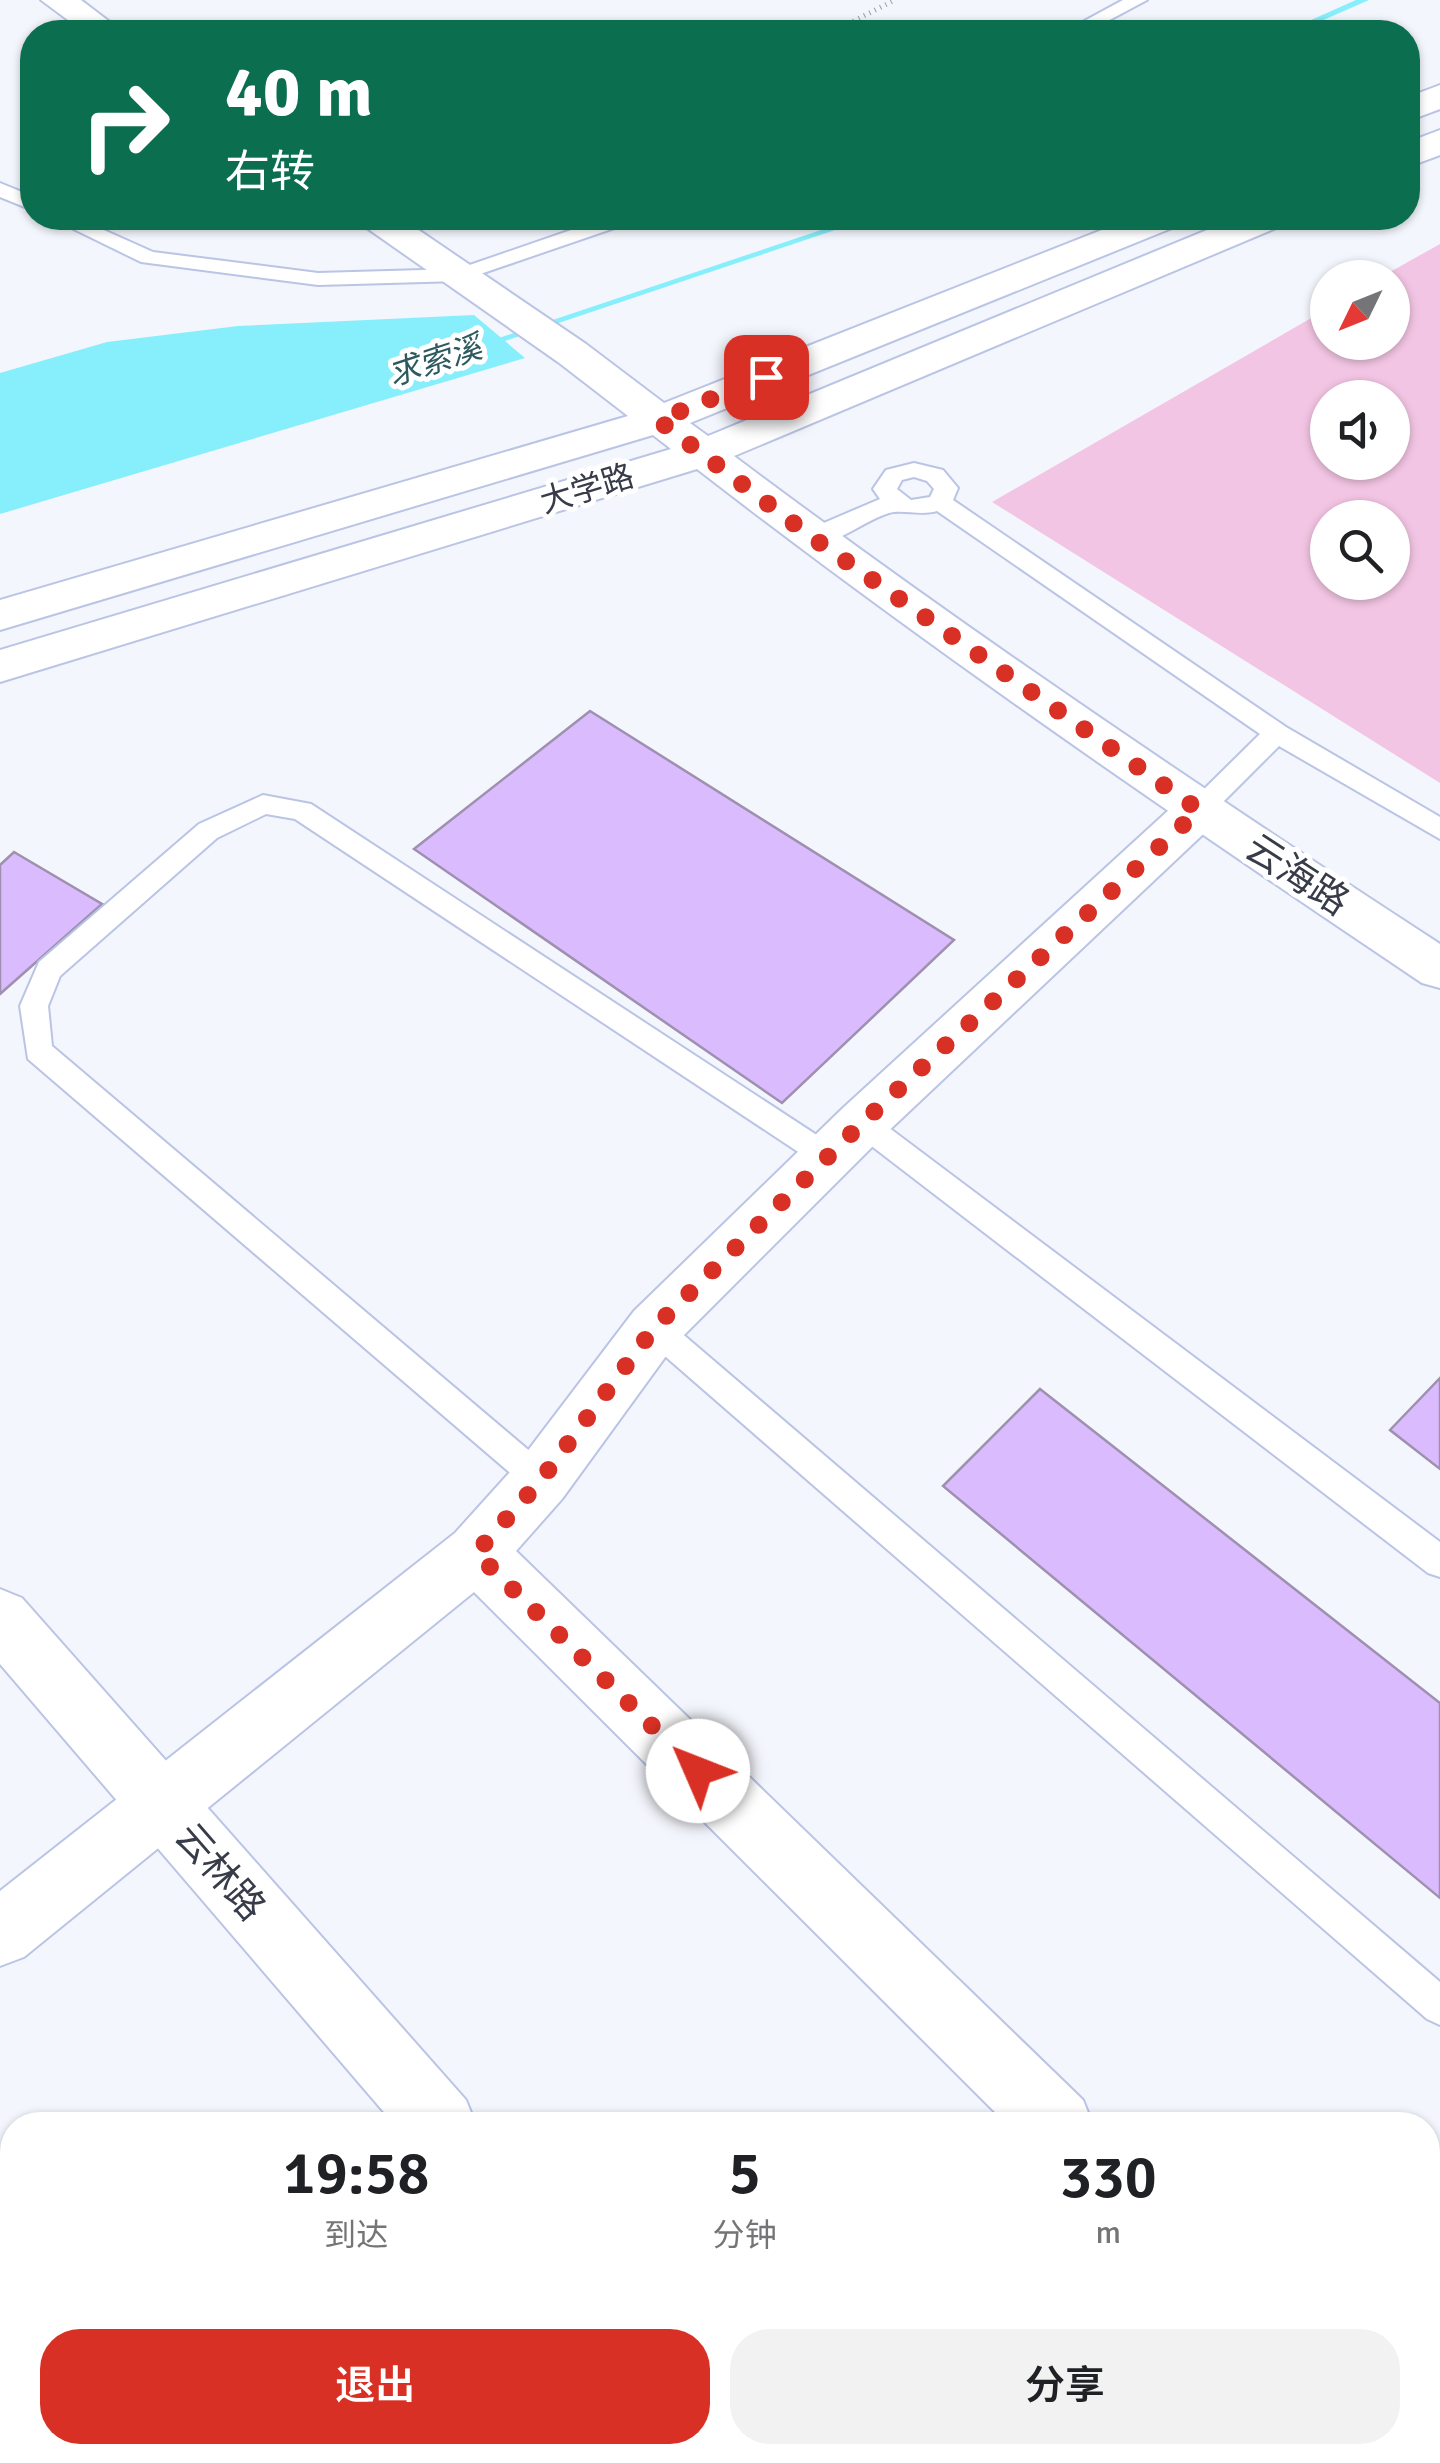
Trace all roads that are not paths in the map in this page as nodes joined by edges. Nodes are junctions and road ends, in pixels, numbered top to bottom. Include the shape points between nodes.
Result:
1 (58, 0) edge
2 (1138, 0) edge
3 (88, 20) edge
4 (1098, 20) edge
5 (87, 230) edge
6 (394, 230) edge
7 (590, 230) edge
8 (1134, 230) edge
9 (1239, 230) edge
10 (460, 275) junction
11 (658, 420) junction
12 (702, 454) junction
13 (893, 502) junction
14 (940, 502) junction
15 (813, 538) junction
16 (0, 616) edge
17 (0, 666) edge
18 (1277, 733) junction
19 (1199, 810) junction
20 (1440, 828) edge
21 (1440, 969) edge
22 (845, 1140) junction
23 (654, 1328) junction
24 (541, 1480) junction
25 (476, 1553) junction
26 (1440, 1562) edge
27 (8, 1645) edge
28 (159, 1802) junction
29 (0, 1933) edge
30 (1440, 2006) edge
31 (430, 2112) edge
32 (1045, 2112) edge

1 - 3 street
2 - 4 lane
5 - 10 lane via 148,258 318,278
6 - 10 street, 云海路
7 - 10 lane
8 - 11 street, 大学路
9 - 12 street, 大学路
10 - 11 street, 云海路
11 - 12 street, 云海路
11 - 16 street, 大学路
12 - 15 street, 云海路
12 - 17 street, 大学路
13 - 14 lane via 926,508
13 - 14 lane via 885,488 894,476 914,470 935,475 946,488
13 - 15 lane
14 - 18 lane
15 - 19 street, 云海路
18 - 19 lane
18 - 20 lane
19 - 21 street, 云海路
19 - 22 street
22 - 23 street
22 - 24 lane via 302,810 263,804 208,831 49,970 34,1006 38,1051
22 - 26 lane
23 - 24 street
23 - 30 lane
24 - 25 street
25 - 28 street
25 - 32 street
27 - 28 street, 云林路
28 - 29 street
28 - 31 street, 云林路

